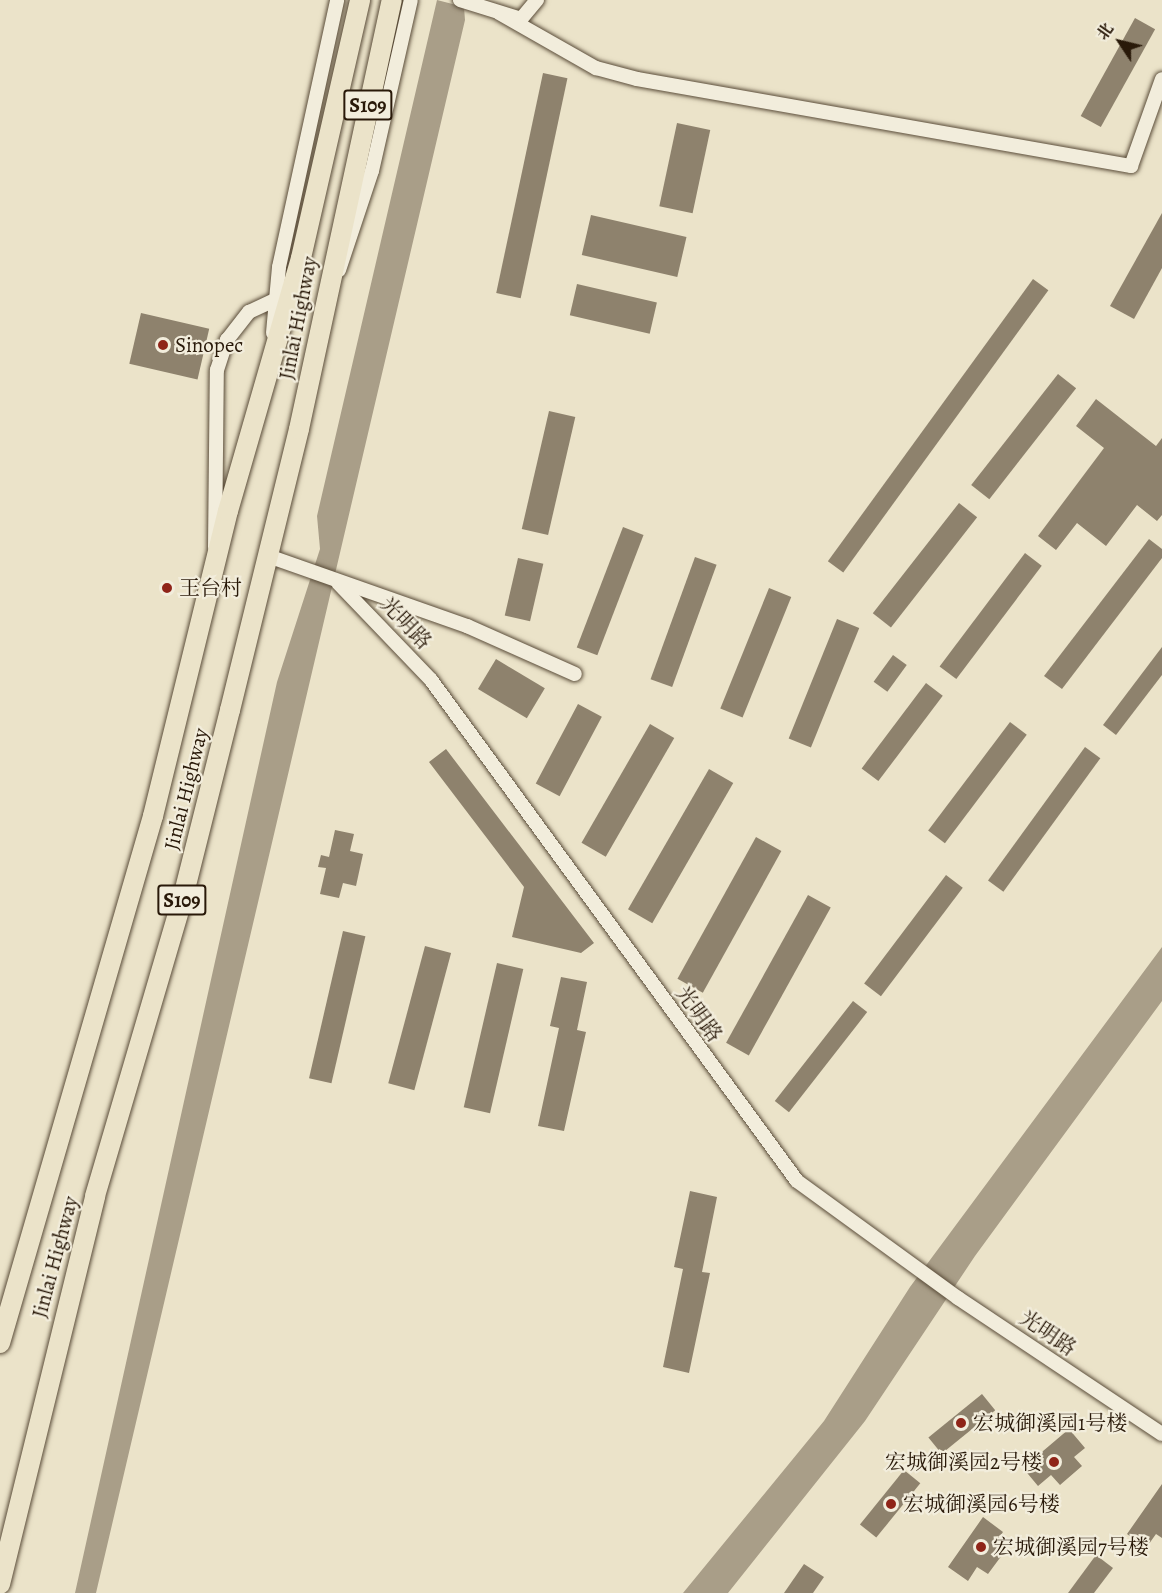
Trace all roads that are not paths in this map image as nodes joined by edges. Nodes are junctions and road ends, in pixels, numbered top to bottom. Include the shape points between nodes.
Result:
1 (337, 0) edge
2 (360, 0) edge
3 (392, 0) edge
4 (411, 0) edge
5 (460, 0) edge
6 (537, 0) edge
7 (499, 13) junction
8 (1162, 79) edge
9 (332, 282) junction
10 (282, 296) junction
11 (268, 556) junction
12 (217, 558) junction
13 (338, 583) junction
14 (575, 674) dead end
15 (0, 1342) edge
16 (1162, 1434) edge
17 (0, 1584) edge

1 - 10 street
2 - 10 highway, Jinlai Highway / S109 via 313,204
3 - 9 highway, Jinlai Highway / S109 via 344,211
4 - 9 street via 358,224
5 - 7 street
6 - 7 street via 521,19
7 - 8 street via 596,68 637,79 1131,166
9 - 11 highway, Jinlai Highway / S109
10 - 12 highway, Jinlai Highway / S109
10 - 12 street via 259,304 238,326 217,370 212,514
11 - 13 street, 光明路
11 - 17 highway, Jinlai Highway / S109 via 183,897 95,1196
12 - 15 highway, Jinlai Highway / S109 via 153,816
13 - 14 street via 467,626
13 - 16 street, 光明路 via 432,680 797,1181 958,1298

